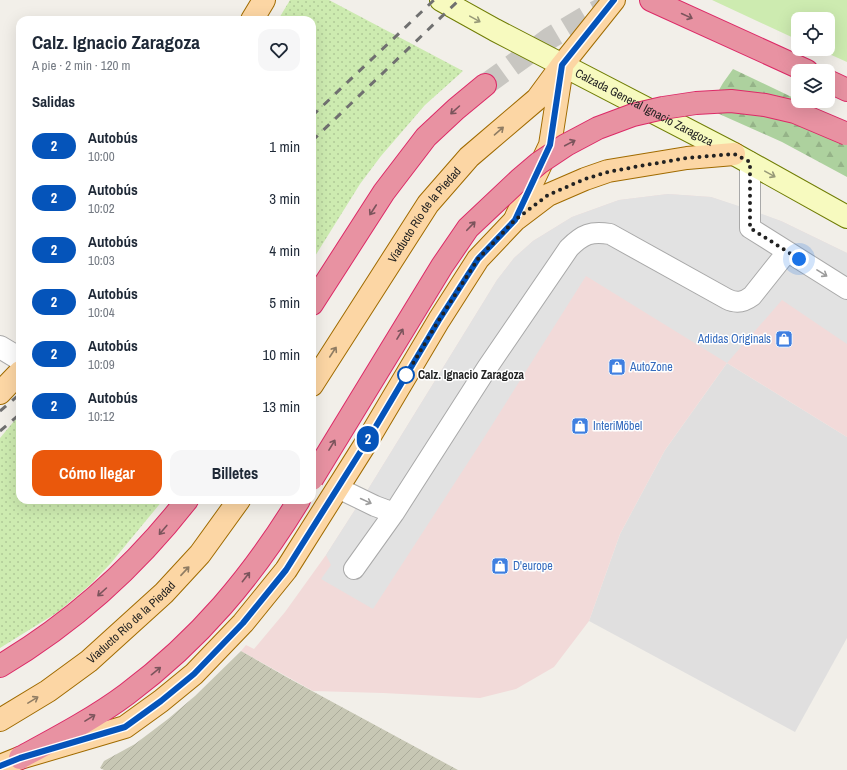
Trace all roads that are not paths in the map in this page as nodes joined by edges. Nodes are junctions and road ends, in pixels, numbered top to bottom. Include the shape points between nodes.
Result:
1 (264, 0) edge
2 (440, 0) edge
3 (614, 0) edge
4 (651, 0) edge
5 (254, 16) edge
6 (791, 64) edge
7 (562, 65) junction
8 (835, 84) edge
9 (485, 85) tunnel mouth
10 (847, 90) edge
11 (847, 134) edge
12 (742, 158) junction
13 (847, 217) edge
14 (515, 220) junction
15 (787, 252) junction
16 (847, 289) edge
17 (316, 298) edge
18 (0, 347) edge
19 (16, 357) edge
20 (16, 376) edge
21 (316, 379) edge
22 (0, 393) edge
23 (316, 472) edge
24 (338, 488) junction
25 (184, 504) edge
26 (236, 504) edge
27 (297, 504) edge
28 (394, 513) junction
29 (354, 569) dead end
30 (0, 666) edge
31 (0, 720) edge
32 (11, 765) edge

1 - 5 main road
2 -> 7 main road, Calzada General Ignacio Zaragoza
3 - 7 main road, Viaducto Río de la Piedad
4 -> 6 highway
7 - 12 main road, Calzada General Ignacio Zaragoza
7 - 14 main road via 550,145
21 -> 7 main road, Viaducto Río de la Piedad via 428,204 469,157 537,99
8 - 10 highway
9 -> 17 highway via 426,137 384,192
23 -> 11 highway, bridge via 442,266 468,228 539,163 566,145 598,128 633,115 683,105 732,101 765,104 794,112
12 -> 13 main road, Calzada General Ignacio Zaragoza
12 - 14 main road via 687,158 596,175 548,195
12 - 15 lane via 750,228
14 - 24 main road via 478,259
15 -> 16 lane
15 - 28 lane via 752,296 746,300 732,302 610,234 599,232 579,238 569,248 487,368
18 - 19 street
20 - 22 main road
24 -> 28 lane
24 - 32 main road via 286,570 243,623 194,674 125,727
25 -> 30 highway via 131,566 78,613 23,653
31 -> 26 main road, Viaducto Río de la Piedad via 48,691 89,661 164,593 200,554
32 -> 27 highway via 126,695 166,663 224,605 282,528
28 - 29 lane

